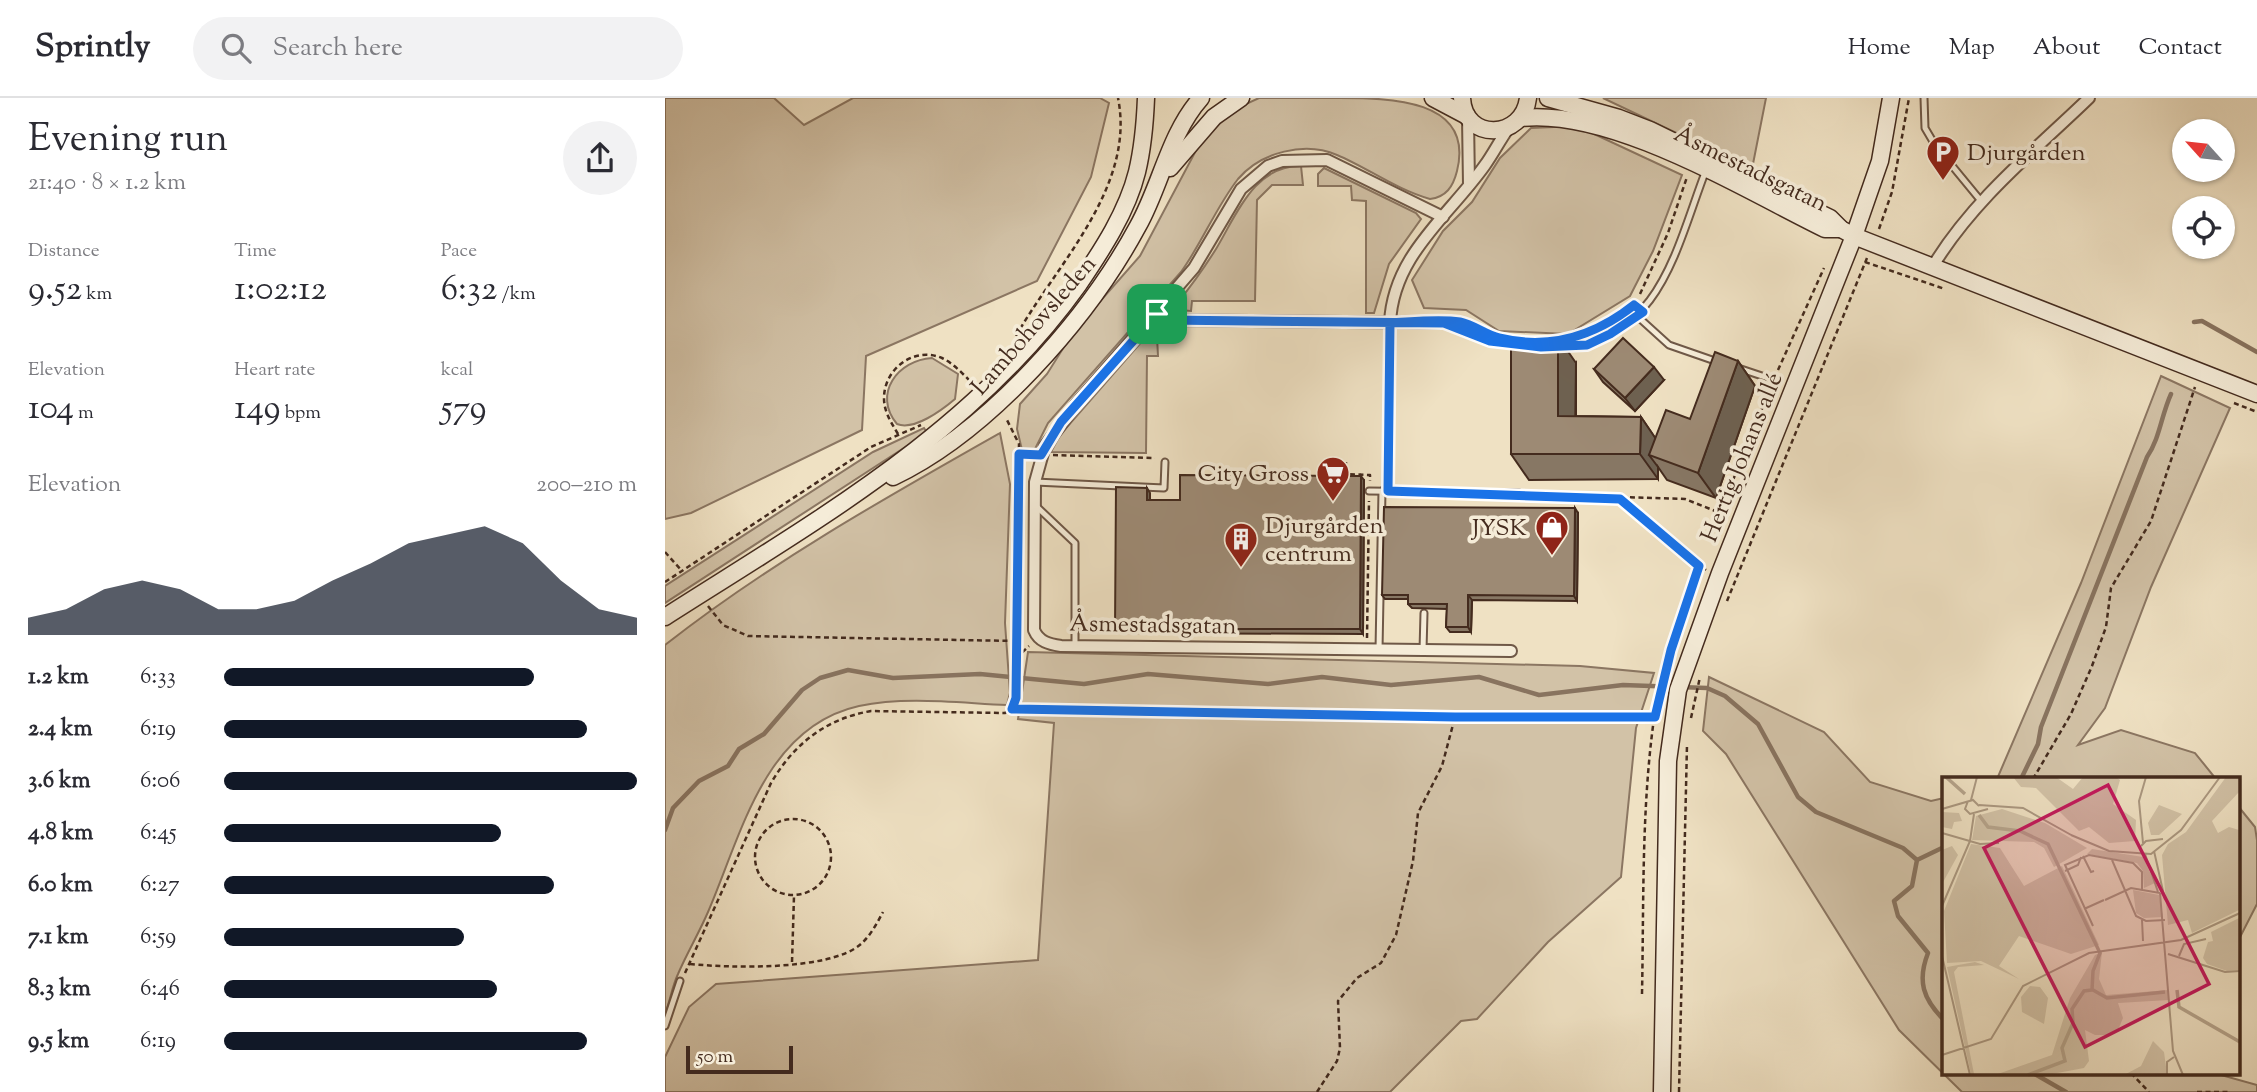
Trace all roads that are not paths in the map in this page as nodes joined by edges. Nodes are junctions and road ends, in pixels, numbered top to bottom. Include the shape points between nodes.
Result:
1 (1146, 98) edge
2 (1201, 98) edge
3 (1241, 98) edge
4 (1433, 98) edge
5 (1462, 98) edge
6 (1528, 98) edge
7 (1548, 98) edge
8 (1891, 98) edge
9 (1924, 98) edge
10 (2089, 98) edge
11 (1467, 117) junction
12 (1521, 118) junction
13 (1508, 129) junction
14 (1703, 165) junction
15 (1469, 185) junction
16 (1157, 187) junction
17 (1981, 201) junction
18 (1443, 217) junction
19 (1847, 232) junction
20 (1933, 267) junction
21 (1157, 314) junction
22 (1640, 314) junction
23 (1390, 323) junction
24 (1444, 323) joint
25 (1528, 346) edge
26 (1552, 347) edge
27 (1721, 363) edge
28 (1734, 367) edge
29 (1774, 380) dead end
30 (2257, 394) edge
31 (1165, 460) road end
32 (1035, 482) junction
33 (1370, 491) road end
34 (1385, 491) junction
35 (862, 492) junction
36 (1519, 493) road end
37 (1035, 505) junction
38 (1424, 613) dead end
39 (665, 617) edge
40 (1075, 647) junction
41 (1379, 650) junction
42 (1423, 650) junction
43 (1511, 651) dead end
44 (680, 981) road end
45 (665, 1026) edge
46 (1662, 1092) edge

1 - 35 street, Lambohovsleden via 1137,173 1094,262 1062,306 975,401
2 - 16 street, Lambohovsleden via 1179,130
3 - 16 street via 1214,117
4 - 11 street
5 - 11 street
6 - 12 street
7 - 14 street, Åsmestadsgatan via 1619,118
8 - 19 street, Hertig Johans allé via 1880,161
9 - 17 lane via 1924,128
10 - 17 street
11 - 13 street via 1485,130
11 - 15 street
12 - 13 street
12 - 14 street, Åsmestadsgatan via 1544,116 1594,124
13 - 15 street
14 - 19 street, Åsmestadsgatan via 1830,218
14 - 22 lane via 1667,274
15 - 18 street
16 - 35 street, Lambohovsleden via 1120,259 1005,396 925,462
17 - 20 street
18 - 21 street, Åsmestadsgatan via 1327,160 1282,161 1268,166 1241,189 1194,268
18 - 23 street via 1403,267 1392,298
19 - 20 street, Åsmestadsgatan
19 - 46 street, Hertig Johans allé via 1685,666 1674,710 1668,761
20 - 30 street, Åsmestadsgatan
21 - 23 street via 1165,320
21 - 32 street, Åsmestadsgatan via 1061,422 1041,455
22 - 26 lane via 1587,345
22 - 27 lane via 1669,345
23 - 24 street
23 - 34 lane
24 - 25 lane via 1490,341
28 - 29 lane
31 - 32 lane via 1164,488
32 - 37 street, Åsmestadsgatan
33 - 34 lane
34 - 36 lane
34 - 41 lane
35 - 39 street, Lambohovsleden
37 - 40 lane via 1075,543
37 - 40 street, Åsmestadsgatan via 1037,637
38 - 42 lane
40 - 41 street, Åsmestadsgatan
41 - 42 street, Åsmestadsgatan
42 - 43 street, Åsmestadsgatan
44 - 45 lane

